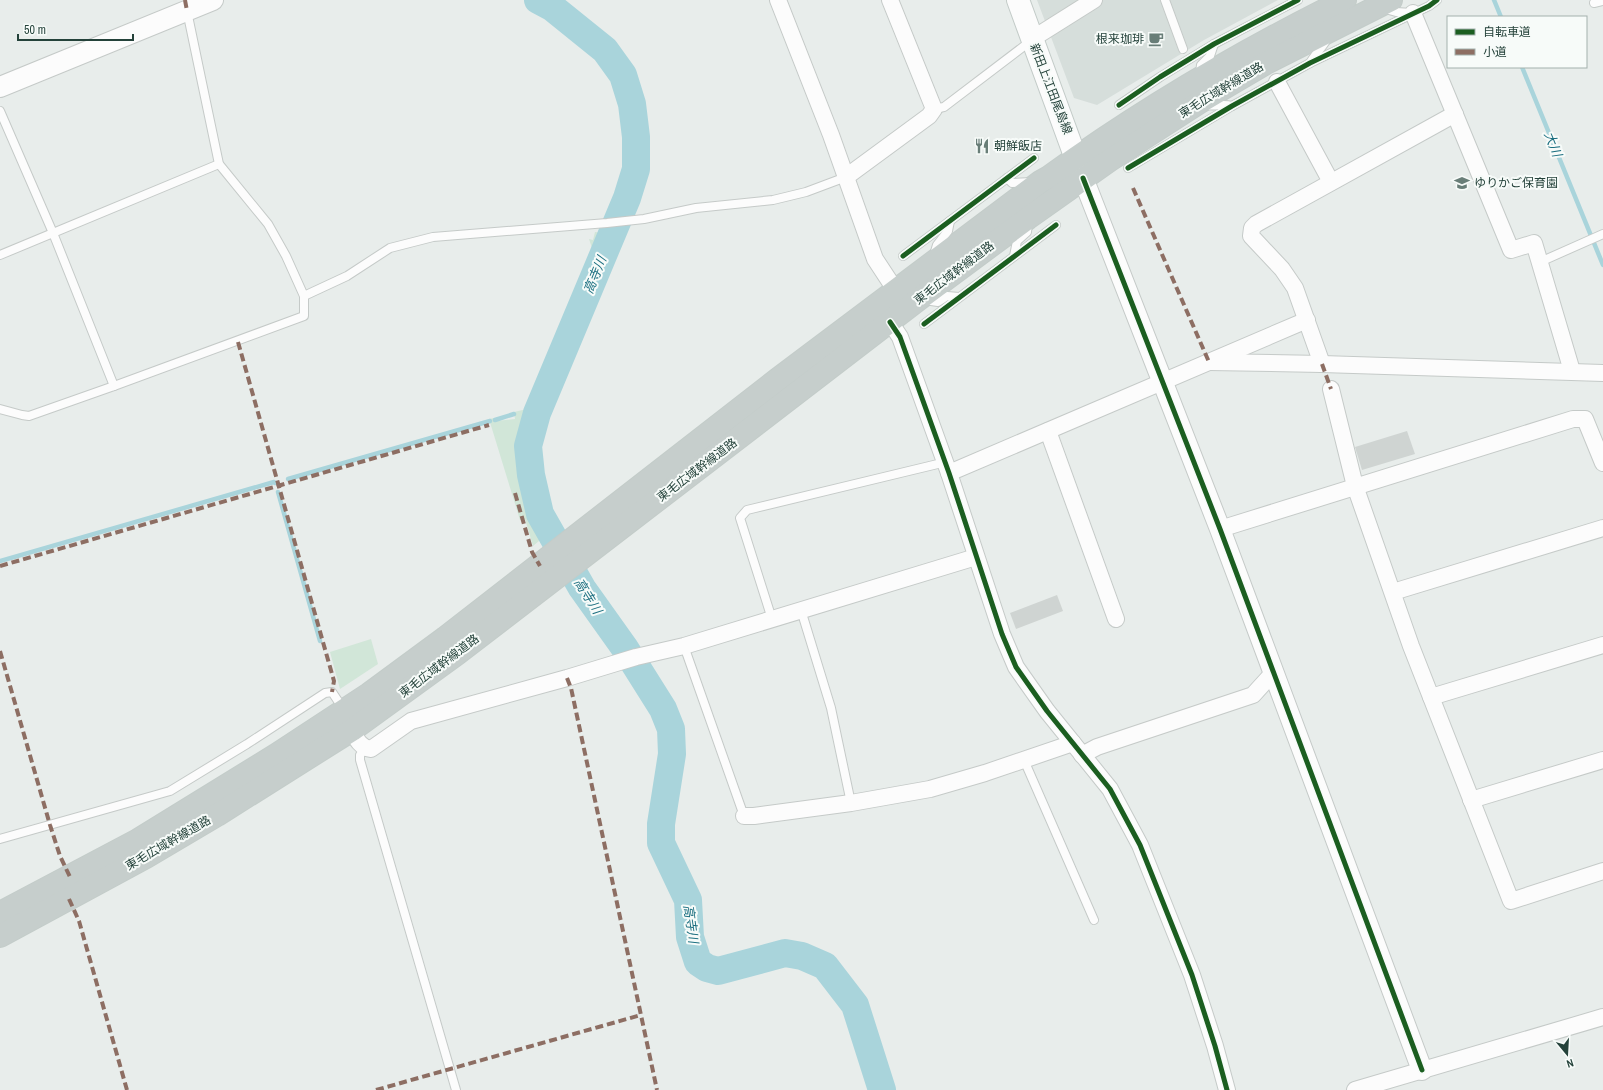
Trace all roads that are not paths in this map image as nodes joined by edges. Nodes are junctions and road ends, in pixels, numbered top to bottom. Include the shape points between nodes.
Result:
1 (213, 0) edge
2 (778, 0) edge
3 (890, 0) edge
4 (1018, 0) edge
5 (1094, 0) edge
6 (1165, 0) edge
7 (1298, 0) edge
8 (1345, 0) edge
9 (1437, 0) edge
10 (1603, 1) edge
11 (1384, 3) edge
12 (1594, 3) dead end
13 (187, 11) junction
14 (1413, 13) junction
15 (1332, 30) junction
16 (1032, 39) junction
17 (1214, 44) junction
18 (1183, 49) dead end
19 (1310, 63) junction
20 (1199, 78) junction
21 (1277, 82) junction
22 (0, 87) edge
23 (1200, 102) junction
24 (1119, 105) dead end
25 (1232, 106) junction
26 (934, 109) junction
27 (0, 111) edge
28 (1455, 114) junction
29 (1076, 157) junction
30 (1034, 158) dead end
31 (219, 164) junction
32 (1128, 168) dead end
33 (846, 177) junction
34 (1007, 178) junction
35 (1084, 178) junction
36 (1040, 182) junction
37 (1331, 182) junction
38 (1028, 218) junction
39 (950, 221) junction
40 (1056, 225) dead end
41 (52, 233) junction
42 (1603, 234) edge
43 (0, 255) edge
44 (902, 256) dead end
45 (1014, 256) junction
46 (1540, 262) junction
47 (932, 263) junction
48 (896, 290) junction
49 (304, 296) junction
50 (959, 297) junction
51 (919, 300) junction
52 (1307, 320) junction
53 (890, 322) junction
54 (924, 324) dead end
55 (1209, 362) junction
56 (1322, 364) junction
57 (1572, 371) junction
58 (1603, 373) edge
59 (1162, 383) junction
60 (114, 386) junction
61 (1331, 389) dead end
62 (0, 409) edge
63 (1048, 431) junction
64 (1603, 463) edge
65 (948, 468) junction
66 (1355, 486) junction
67 (1603, 528) edge
68 (1220, 529) junction
69 (576, 550) junction
70 (976, 557) junction
71 (1393, 592) junction
72 (801, 610) junction
73 (772, 619) junction
74 (1116, 620) dead end
75 (1603, 644) edge
76 (684, 646) junction
77 (1273, 673) junction
78 (1431, 697) junction
79 (348, 720) junction
80 (365, 748) junction
81 (1077, 749) junction
82 (1024, 760) junction
83 (1603, 760) edge
84 (1471, 800) junction
85 (851, 803) junction
86 (744, 816) joint
87 (0, 839) edge
88 (1603, 871) edge
89 (0, 913) edge
90 (1094, 920) dead end
91 (0, 936) edge
92 (1603, 1017) edge
93 (1422, 1070) junction
94 (456, 1090) edge
95 (1226, 1090) edge
96 (1355, 1090) edge

1 - 13 street
2 - 33 street
3 - 26 street
4 - 16 main road, 新田上江田尾島線
5 - 16 street
6 - 18 lane
7 - 17 lane
8 - 20 highway, 東毛広域幹線道路
9 - 14 lane
10 - 12 lane
11 - 14 lane via 1396,12
11 - 15 highway, 東毛広域幹線道路
13 - 22 street
13 - 31 lane
14 - 19 lane
14 - 28 street
15 - 19 lane
15 - 23 highway, 東毛広域幹線道路 via 1266,63
16 - 26 lane via 944,107
16 - 29 main road, 新田上江田尾島線
17 - 20 lane via 1210,56 1201,65
17 - 24 lane
19 - 21 lane
20 - 29 highway, 東毛広域幹線道路
21 - 25 lane
21 - 37 street
23 - 25 lane via 1212,106 1223,103
23 - 35 highway, 東毛広域幹線道路
25 - 32 lane
26 - 33 street via 929,116
27 - 41 lane
28 - 37 street
28 - 46 street via 1511,250 1534,243
29 - 35 main road, 新田上江田尾島線
29 - 36 highway, 東毛広域幹線道路
30 - 34 lane
31 - 41 lane
31 - 49 lane via 268,224
33 - 48 street via 875,259
33 - 49 lane via 806,192 773,200 696,208 624,222 433,237 390,248 347,276
34 - 36 lane via 1012,183
34 - 39 lane
35 - 38 highway, 東毛広域幹線道路
35 - 59 street
36 - 47 highway, 東毛広域幹線道路
37 - 52 street via 1252,228 1251,236 1295,288
38 - 45 lane via 1027,232 1017,241
38 - 51 highway, 東毛広域幹線道路
39 - 44 lane
39 - 47 lane via 948,231 937,245
40 - 45 lane
41 - 43 lane
41 - 60 lane
42 - 46 lane
45 - 50 lane
46 - 57 street
47 - 48 highway, 東毛広域幹線道路
48 - 69 highway, 東毛広域幹線道路 via 778,379
49 - 60 lane via 304,316
50 - 51 lane via 947,296 938,302
50 - 54 lane
51 - 53 highway, 東毛広域幹線道路
52 - 55 street
52 - 56 street
53 - 65 street via 898,333
53 - 69 highway, 東毛広域幹線道路
55 - 56 street
55 - 59 street
56 - 57 street
57 - 58 street
59 - 63 street
59 - 68 street
60 - 62 lane via 29,416
61 - 66 street
63 - 65 street
63 - 74 street
64 - 66 street via 1585,419 1573,419
65 - 70 street
65 - 73 lane via 748,510 740,518
66 - 68 street
66 - 71 street
67 - 71 street
68 - 77 street
69 - 79 highway, 東毛広域幹線道路 via 458,652
70 - 72 street
70 - 81 street via 1016,667
71 - 78 street
72 - 73 street
72 - 85 lane via 831,708
73 - 76 street
75 - 78 street
76 - 80 street via 411,721 371,749
76 - 86 lane
77 - 81 street via 1253,695 1097,748
77 - 93 street
78 - 84 street
79 - 80 street via 358,741
79 - 87 lane via 332,692 325,693 170,791
79 - 89 highway, 東毛広域幹線道路 via 276,755 138,840
79 - 91 highway, 東毛広域幹線道路 via 224,810 152,853
80 - 94 lane via 360,760
81 - 82 street
81 - 95 street via 1110,789 1140,845 1192,975
82 - 85 street via 930,789
82 - 90 lane
83 - 84 street
84 - 88 street via 1511,901
85 - 86 street
92 - 93 street
93 - 96 street

